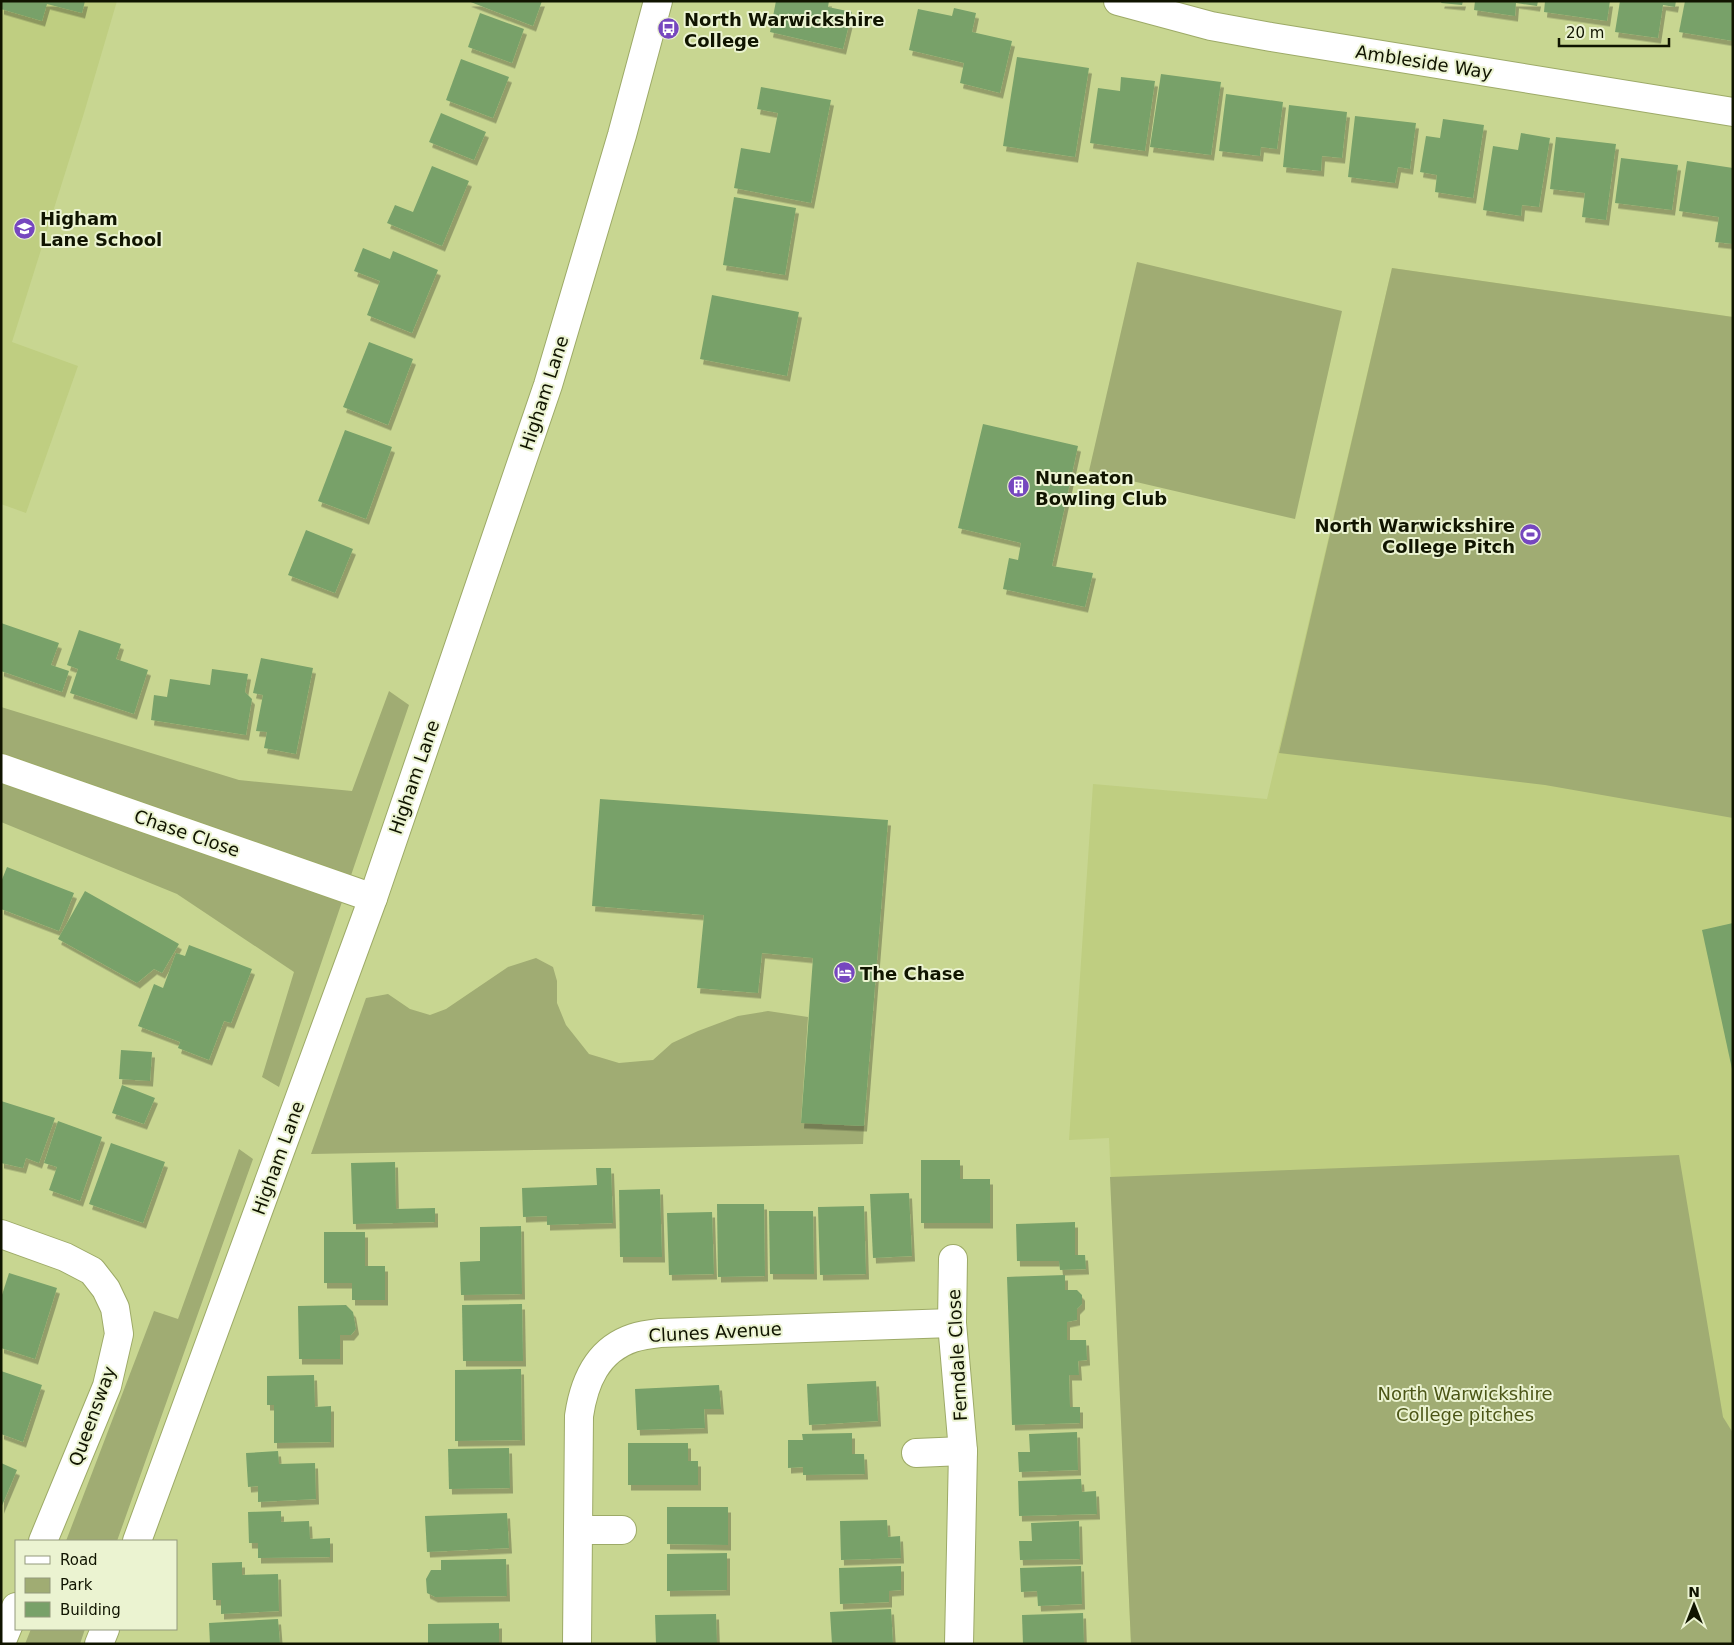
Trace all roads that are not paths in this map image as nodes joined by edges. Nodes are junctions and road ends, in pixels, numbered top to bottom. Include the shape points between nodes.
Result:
1 (658, 1) edge
2 (1118, 1) edge
3 (1733, 112) edge
4 (1, 768) edge
5 (373, 898) junction
6 (1, 1234) edge
7 (952, 1259) dead end
8 (952, 1323) junction
9 (963, 1451) junction
10 (916, 1453) dead end
11 (578, 1530) junction
12 (622, 1530) dead end
13 (43, 1540) edge
14 (137, 1540) edge
15 (15, 1609) edge
16 (105, 1630) edge
17 (1, 1643) edge
18 (99, 1644) edge
19 (577, 1644) edge
20 (959, 1644) edge

1 - 5 street, Higham Lane via 548,385
2 - 3 street, Ambleside Way via 1211,26 1271,37
4 - 5 street, Chase Close
5 - 14 street, Higham Lane
6 - 13 street, Queensway via 65,1256 92,1271 115,1308 119,1334 107,1386
7 - 8 street, Ferndale Close
8 - 9 street, Ferndale Close
8 - 11 street, Clunes Avenue via 660,1333 632,1338 610,1350 592,1370 582,1394
9 - 10 street
9 - 20 street, Ferndale Close
11 - 12 street
11 - 19 street, Clunes Avenue
15 - 17 street
16 - 18 street

